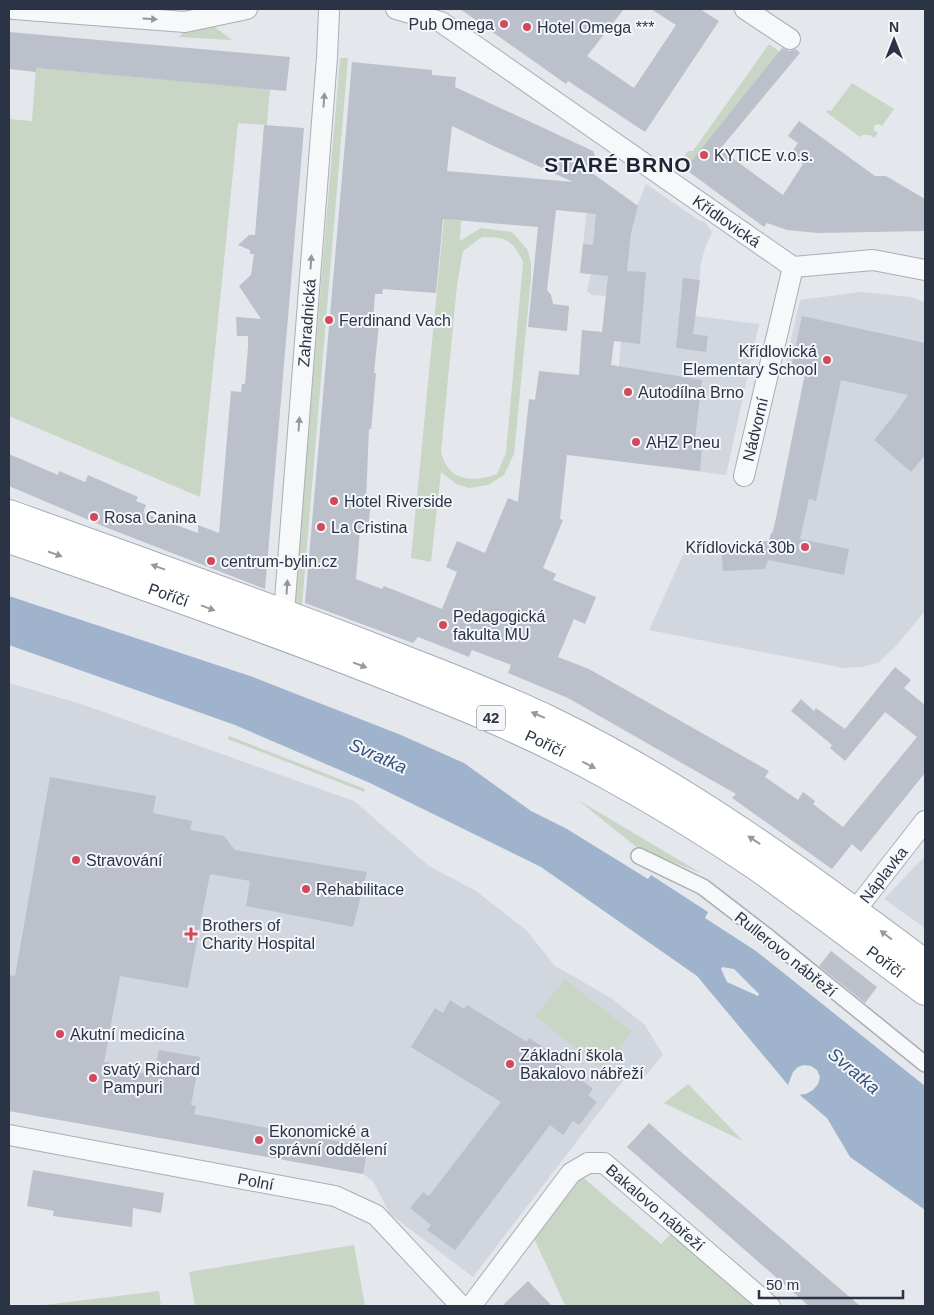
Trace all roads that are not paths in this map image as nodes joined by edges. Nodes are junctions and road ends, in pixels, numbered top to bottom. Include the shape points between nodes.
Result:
1 (14, 9) edge
2 (247, 9) edge
3 (396, 9) edge
4 (745, 9) edge
5 (330, 10) edge
6 (790, 38) dead end
7 (793, 267) junction
8 (925, 270) edge
9 (744, 476) dead end
10 (9, 514) edge
11 (9, 539) edge
12 (283, 624) junction
13 (925, 820) edge
14 (639, 856) dead end
15 (848, 920) junction
16 (925, 964) edge
17 (925, 991) edge
18 (925, 1064) edge
19 (9, 1135) edge
20 (461, 1306) edge
21 (470, 1306) edge
22 (770, 1306) edge

1 -> 2 street via 185,22
3 - 7 street, Křídlovická via 441,22
4 - 6 street
12 -> 5 street, Zahradnická
7 - 8 street via 873,260
7 - 9 street, Nádvorní
12 -> 10 main road, Poříčí / 42
11 -> 12 main road, Poříčí / 42 via 123,578
12 - 15 main road, Poříčí / 42 via 467,684 549,720 620,757 770,850
13 - 15 street, Náplavka
14 - 18 street, Rullerovo nábřeží via 703,887
16 -> 15 main road, Poříčí / 42
15 - 17 main road, Poříčí / 42
19 - 20 street, Polní via 335,1196 376,1215
21 - 22 street, Bakalovo nábřeží via 571,1173 588,1163 604,1163

